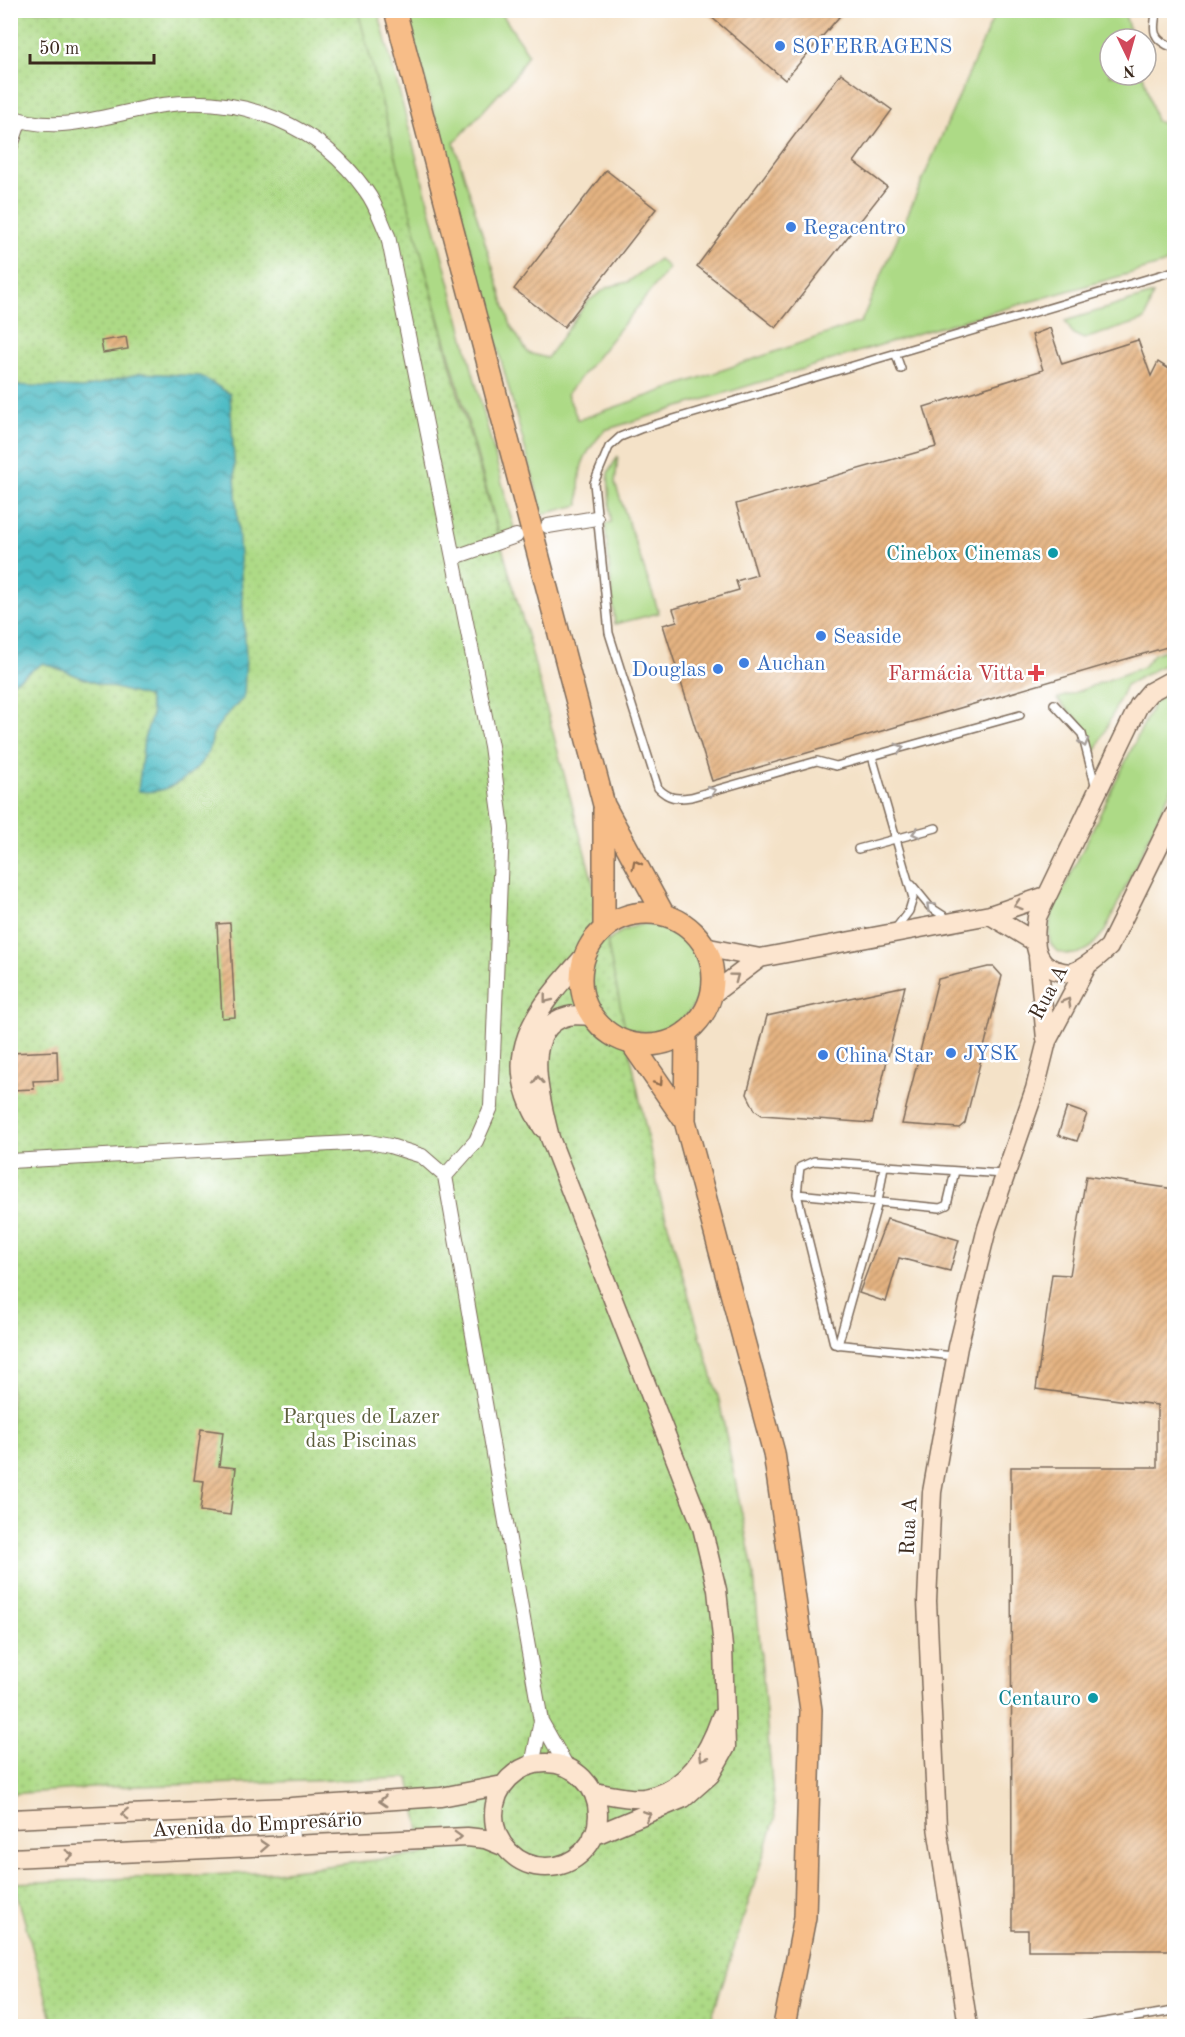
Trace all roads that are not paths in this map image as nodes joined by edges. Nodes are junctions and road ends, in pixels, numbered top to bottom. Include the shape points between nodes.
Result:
1 (395, 10) edge
2 (1157, 10) edge
3 (1174, 48) edge
4 (15, 118) edge
5 (10, 148) edge
6 (1174, 271) edge
7 (896, 355) junction
8 (901, 369) dead end
9 (596, 518) junction
10 (548, 526) dead end
11 (516, 536) dead end
12 (455, 557) junction
13 (1174, 679) edge
14 (1054, 704) dead end
15 (1020, 715) dead end
16 (872, 756) junction
17 (1097, 791) junction
18 (604, 805) junction
19 (1174, 815) edge
20 (936, 828) dead end
21 (896, 839) junction
22 (858, 849) dead end
23 (910, 883) junction
24 (1046, 896) junction
25 (664, 915) junction
26 (990, 915) junction
27 (956, 921) junction
28 (604, 929) junction
29 (888, 934) junction
30 (704, 947) junction
31 (1036, 949) junction
32 (585, 955) junction
33 (760, 958) junction
34 (1088, 964) junction
35 (711, 995) junction
36 (592, 1016) junction
37 (686, 1032) junction
38 (1047, 1041) junction
39 (632, 1044) junction
40 (685, 1121) junction
41 (549, 1138) junction
42 (10, 1161) edge
43 (884, 1166) junction
44 (955, 1171) junction
45 (1006, 1174) junction
46 (445, 1176) junction
47 (797, 1194) junction
48 (878, 1202) junction
49 (838, 1345) junction
50 (957, 1356) junction
51 (726, 1704) junction
52 (541, 1721) junction
53 (532, 1765) junction
54 (567, 1767) junction
55 (503, 1785) junction
56 (593, 1792) junction
57 (291, 1807) junction
58 (10, 1820) edge
59 (592, 1836) junction
60 (292, 1844) junction
61 (505, 1846) junction
62 (10, 1858) edge
63 (1174, 2011) edge
64 (1133, 2018) junction
65 (784, 2026) edge
66 (968, 2026) edge
67 (1079, 2026) edge
68 (1136, 2026) edge

1 - 18 main road
2 - 3 lane via 1153,27 1157,37
4 - 5 street
4 - 12 street via 62,124 164,105 221,104 270,116 305,131 338,158 367,192 388,236
6 - 7 lane
7 - 8 lane
7 - 9 lane via 620,437 609,447 594,483
9 - 10 street
9 -> 16 lane via 609,633 658,788 673,799 691,797 817,761 836,766
11 - 12 street
12 - 46 street via 491,746 502,828 491,1107 476,1140
13 - 17 street, Rua A via 1150,692 1139,705
14 -> 17 lane via 1082,734
16 -> 15 lane
16 - 21 lane
17 - 24 street, Rua A
25 -> 18 main road
18 - 28 main road
19 - 34 street via 1119,931 1109,947
20 -> 21 lane
21 - 22 lane
21 - 23 lane
27 -> 23 lane via 930,907
23 - 29 lane via 913,898 909,911
24 -> 26 street
24 - 31 street, Rua A via 1037,917
25 - 28 main road via 632,915
25 - 30 main road via 687,927
26 - 27 street
26 - 31 street
27 - 29 street
28 - 32 main road
29 - 33 street
30 - 33 street
30 - 35 main road via 711,962
31 - 34 street via 1049,967 1065,973
31 - 38 street, Rua A
32 - 36 main road via 581,986
32 -> 41 street via 532,1019 523,1049 522,1079 528,1106
35 -> 33 street
38 -> 34 street, Rua A
35 - 37 main road via 702,1016
36 - 39 main road via 603,1029
41 -> 36 street via 538,1089 537,1057 542,1038 552,1024 569,1016
37 - 39 main road via 670,1041
37 - 40 main road
38 - 45 street, Rua A
39 -> 40 main road
40 - 65 main road via 774,1453 811,1710 805,1917
41 - 51 street via 702,1527 717,1590
42 - 46 street via 369,1142 422,1156
43 - 44 lane
43 - 47 lane via 806,1163 797,1175
43 - 48 lane
44 - 45 lane
44 - 48 lane via 947,1205 940,1208
45 - 50 street, Rua A via 987,1228
46 - 52 street
47 - 48 lane
47 - 49 lane via 831,1339
48 - 49 lane
49 - 50 lane
50 - 66 street, Rua A via 932,1492 927,1601 937,1827
51 -> 56 street via 712,1742 694,1771 670,1790 643,1798
59 -> 51 street via 684,1798 710,1775 726,1747
52 - 53 street
52 - 54 street
53 - 54 street via 550,1763
53 - 55 street via 516,1772
54 - 56 street via 582,1777
55 -> 57 street, Avenida do Empresário via 441,1797
55 - 61 street via 494,1816
56 - 59 street via 598,1809
57 -> 58 street, Avenida do Empresário
57 - 60 street
59 - 61 street via 578,1855 548,1866 532,1865
60 -> 61 street, Avenida do Empresário via 467,1837
62 -> 60 street, Avenida do Empresário
63 - 64 lane
64 - 67 lane
64 - 68 lane

